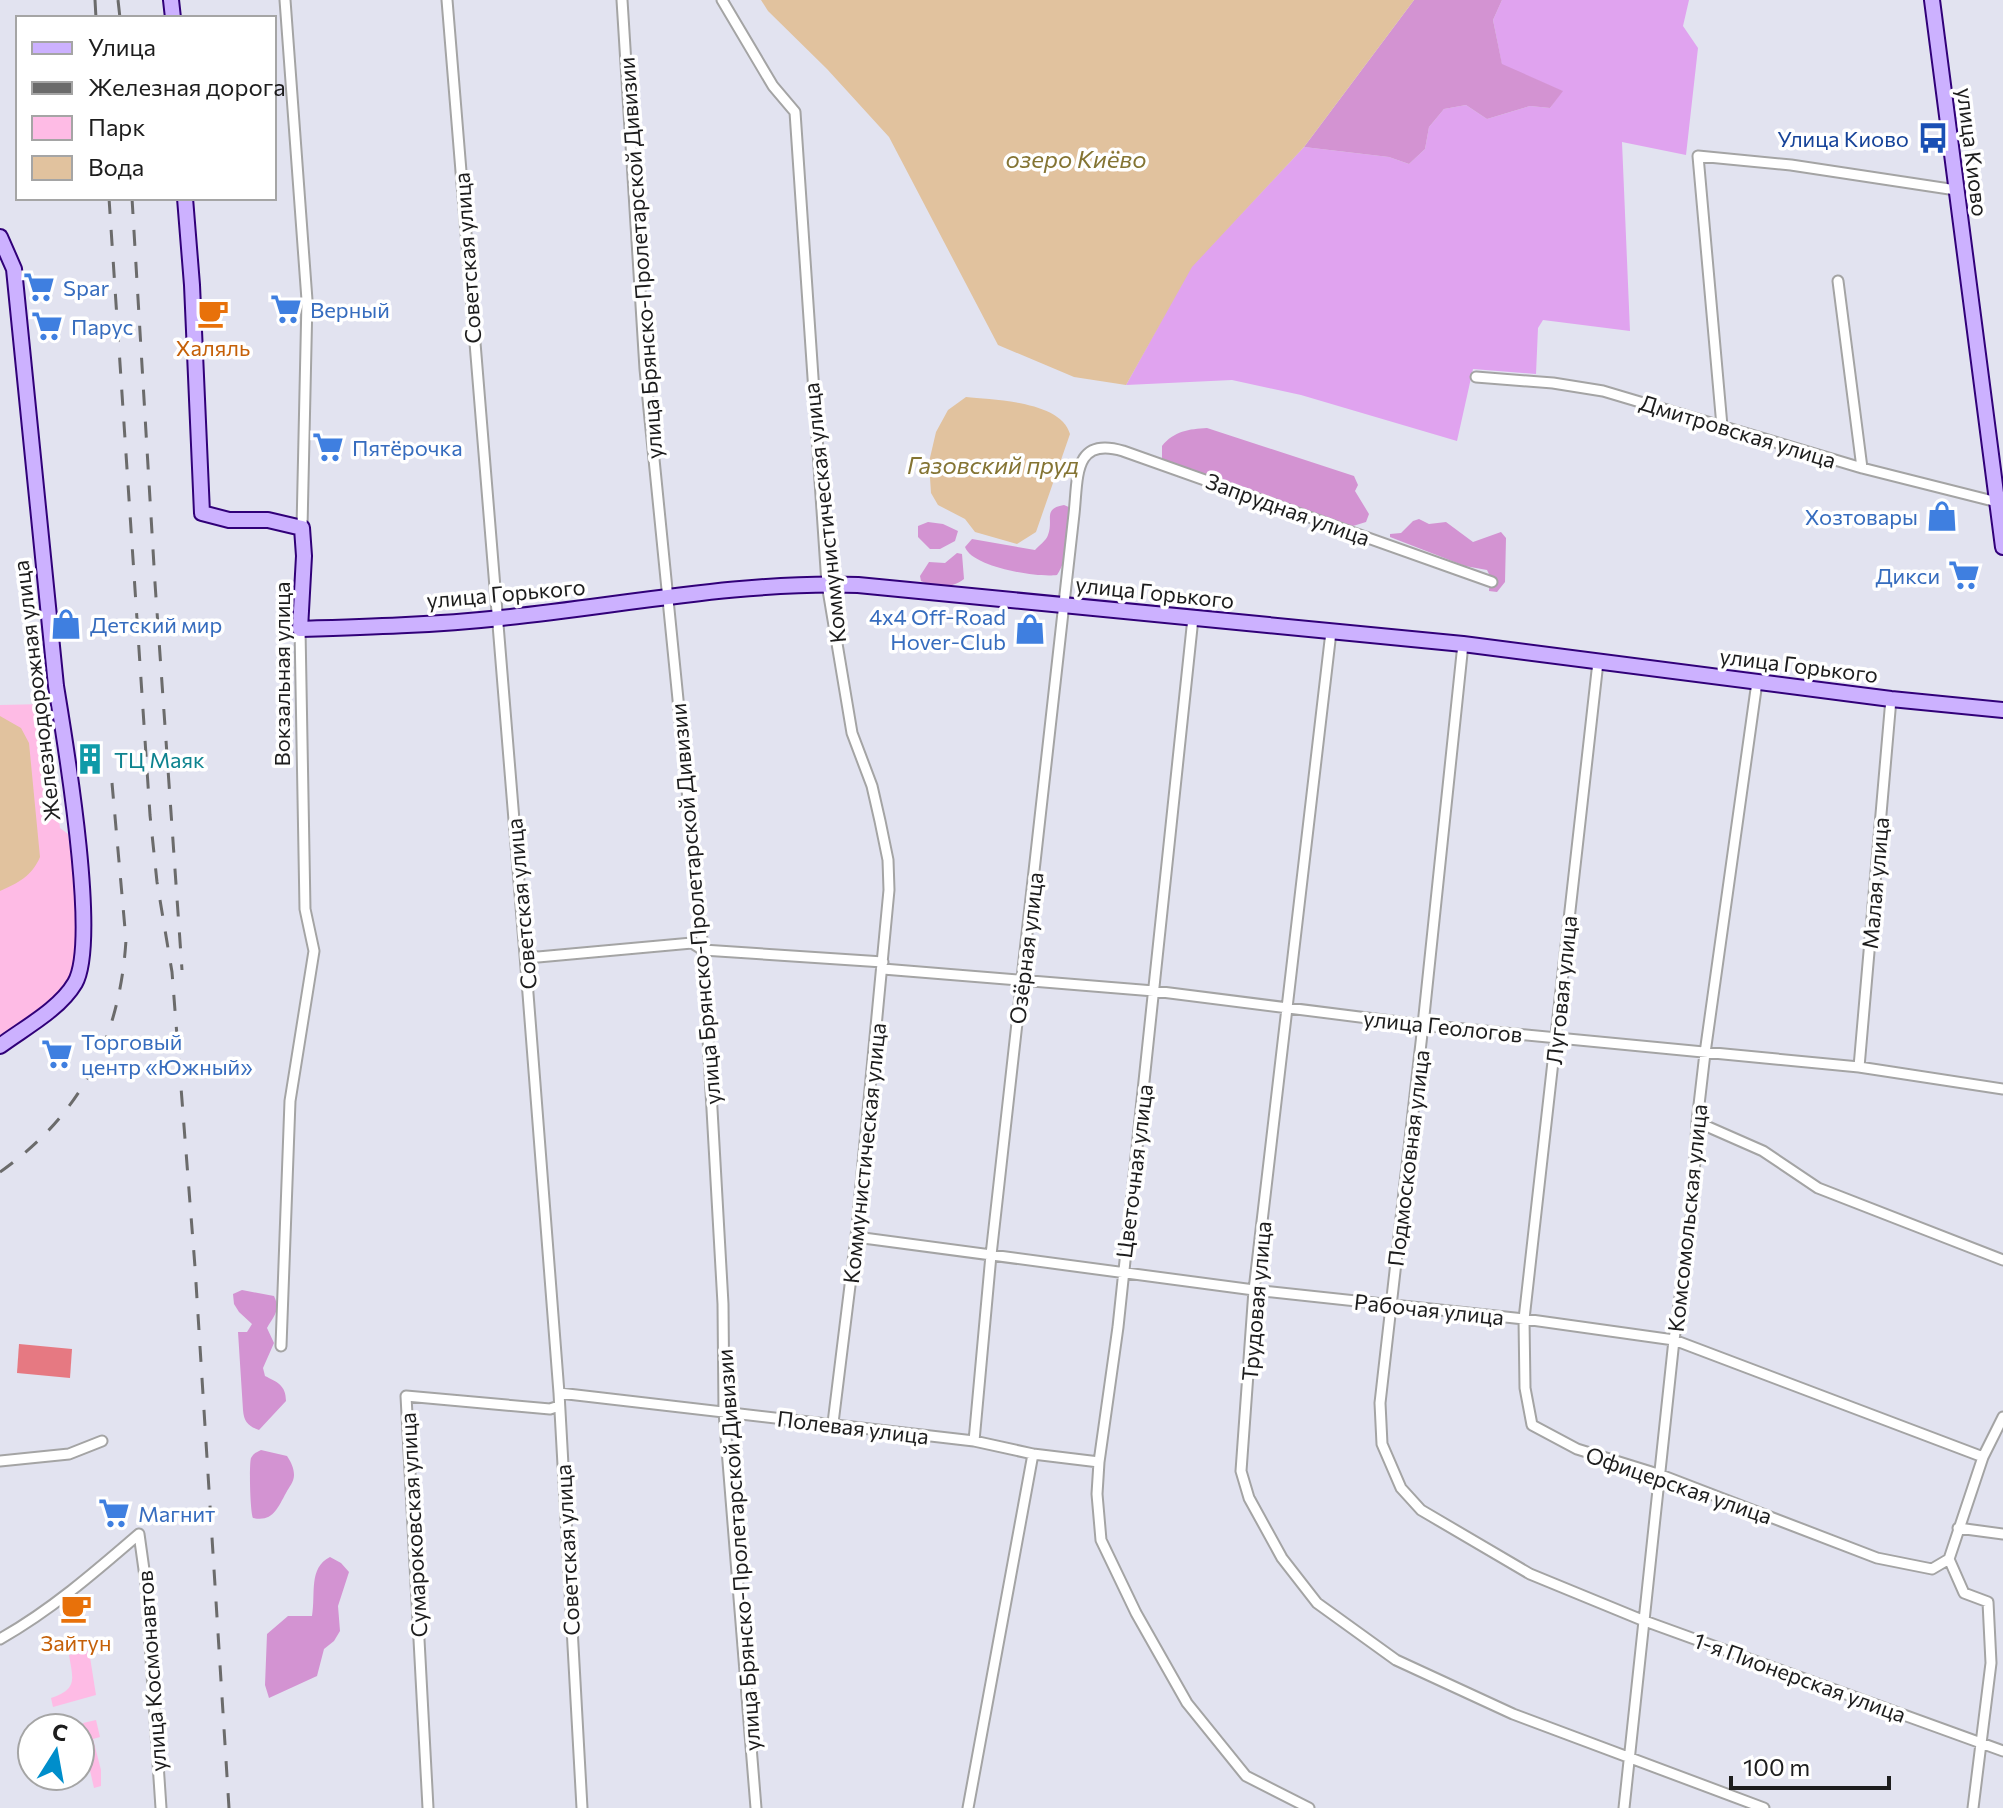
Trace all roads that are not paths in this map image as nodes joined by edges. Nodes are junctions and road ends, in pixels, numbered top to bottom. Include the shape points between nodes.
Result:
1 (285, 0) edge
2 (447, 0) edge
3 (622, 0) edge
4 (722, 0) edge
5 (1932, 0) edge
6 (1956, 190) junction
7 (185, 200) edge
8 (2, 244) edge
9 (1838, 281) dead end
10 (1476, 377) dead end
11 (1722, 426) junction
12 (1085, 456) joint
13 (1862, 468) junction
14 (1997, 502) junction
15 (302, 528) junction
16 (2003, 547) edge
17 (1492, 582) dead end
18 (827, 584) junction
19 (668, 597) junction
20 (1066, 605) junction
21 (498, 618) junction
22 (1193, 618) junction
23 (300, 629) junction
24 (1331, 632) junction
25 (1463, 644) junction
26 (1598, 662) junction
27 (1757, 682) junction
28 (1891, 699) junction
29 (2003, 710) edge
30 (703, 950) junction
31 (525, 955) junction
32 (883, 966) junction
33 (1022, 980) junction
34 (1154, 991) junction
35 (1288, 1008) junction
36 (1423, 1025) junction
37 (1555, 1039) junction
38 (0, 1046) edge
39 (1705, 1053) junction
40 (1859, 1067) junction
41 (2003, 1089) edge
42 (1697, 1122) junction
43 (856, 1237) junction
44 (991, 1255) junction
45 (2003, 1260) edge
46 (1122, 1272) junction
47 (1254, 1290) junction
48 (1391, 1305) junction
49 (1524, 1319) junction
50 (1674, 1340) junction
51 (281, 1346) dead end
52 (559, 1393) junction
53 (559, 1406) junction
54 (724, 1412) junction
55 (2003, 1417) edge
56 (833, 1423) junction
57 (102, 1441) dead end
58 (974, 1441) junction
59 (1033, 1454) junction
60 (1983, 1457) junction
61 (0, 1461) edge
62 (1099, 1462) junction
63 (1661, 1475) junction
64 (1958, 1528) junction
65 (2003, 1534) edge
66 (1949, 1559) junction
67 (1642, 1620) junction
68 (0, 1639) edge
69 (1991, 1663) junction
70 (2003, 1665) edge
71 (1979, 1742) junction
72 (2003, 1751) edge
73 (1628, 1756) junction
74 (161, 1808) edge
75 (428, 1808) edge
76 (582, 1808) edge
77 (756, 1808) edge
78 (968, 1808) edge
79 (1309, 1808) edge
80 (1624, 1808) edge
81 (1764, 1808) edge
82 (1973, 1808) edge

1 - 15 street, Вокзальная улица via 307,300
2 - 21 street, Советская улица
3 - 19 street, улица Брянско-Пролетарской Дивизии via 645,369
4 - 18 street, Коммунистическая улица via 773,86 795,112
5 - 6 street, улица Киово
6 - 11 street via 1698,156
6 - 14 street, улица Киово
7 - 15 street via 202,513
8 - 38 street, Железнодорожная улица via 14,269 84,930 76,981
9 - 13 street
10 - 11 street, Дмитровская улица via 1603,391
11 - 13 street, Дмитровская улица
12 - 17 street, Запрудная улица via 1108,446
12 - 20 street, Озёрная улица
13 - 14 street, Дмитровская улица
14 - 16 street, улица Киово
15 - 23 street, Вокзальная улица
18 - 19 street, улица Горького
18 - 20 street, улица Горького
18 - 32 street, Коммунистическая улица via 852,733 872,786 888,860
19 - 21 street, улица Горького
19 - 30 street, улица Брянско-Пролетарской Дивизии
20 - 22 street, улица Горького
20 - 33 street, Озёрная улица
21 - 23 street, улица Горького
21 - 31 street, Советская улица
22 - 24 street, улица Горького
22 - 34 street, Цветочная улица
23 - 51 street, Вокзальная улица via 305,909 314,951 290,1101
24 - 25 street, улица Горького
24 - 35 street, Трудовая улица
25 - 26 street, улица Горького
25 - 36 street, Подмосковная улица
26 - 27 street, улица Горького
26 - 37 street, Луговая улица
27 - 28 street, улица Горького
27 - 39 street, Комсомольская улица
28 - 29 street, улица Горького
28 - 40 street, Малая улица
30 - 31 street, улица Геологов via 692,943
30 - 32 street, улица Геологов
30 - 54 street, улица Брянско-Пролетарской Дивизии
31 - 52 street, Советская улица
32 - 33 street, улица Геологов
32 - 43 street, Коммунистическая улица
33 - 34 street, улица Геологов
33 - 44 street, Озёрная улица
34 - 35 street, улица Геологов
34 - 46 street, Цветочная улица
35 - 36 street, улица Геологов
35 - 47 street, Трудовая улица
36 - 37 street, улица Геологов
36 - 48 street, Подмосковная улица
37 - 39 street, улица Геологов
37 - 49 street, Луговая улица
39 - 40 street, улица Геологов
39 - 42 street, Комсомольская улица
40 - 41 street, улица Геологов
42 - 45 street via 1763,1151 1818,1188
42 - 50 street, Комсомольская улица via 1692,1211
43 - 44 street, Рабочая улица
43 - 56 street, Коммунистическая улица
44 - 46 street, Рабочая улица
44 - 58 street, Озёрная улица
46 - 47 street, Рабочая улица
46 - 62 street, Цветочная улица
47 - 48 street, Рабочая улица
47 - 73 street, Трудовая улица via 1241,1471 1249,1498 1282,1558 1317,1603 1396,1660 1513,1714
48 - 49 street, Рабочая улица
48 - 67 street, Подмосковная улица via 1380,1403 1382,1444 1401,1488 1421,1510 1530,1574
49 - 50 street, Рабочая улица
49 - 63 street, Офицерская улица via 1525,1388 1532,1425 1577,1449
50 - 60 street, Рабочая улица
50 - 63 street, Комсомольская улица
52 - 53 street, Советская улица
52 - 54 street, Полевая улица
53 - 75 street, Сумароковская улица via 406,1396
53 - 76 street, Советская улица
54 - 56 street, Полевая улица
54 - 77 street, улица Брянско-Пролетарской Дивизии
55 - 60 street
56 - 58 street, Полевая улица
57 - 61 street via 69,1454
58 - 59 street, Полевая улица
59 - 62 street, Полевая улица
59 - 78 street
60 - 64 street
62 - 79 street, Цветочная улица via 1101,1540 1187,1703 1246,1776
63 - 66 street, Офицерская улица via 1877,1558 1932,1569
63 - 67 street, Комсомольская улица
64 - 65 street
64 - 66 street
66 - 69 street via 1964,1593 1988,1602
67 - 71 street, 1-я Пионерская улица
67 - 73 street, Комсомольская улица
68 - 74 street, улица Космонавтов via 93,1574 139,1534
69 - 70 street
69 - 71 street
71 - 72 street, 1-я Пионерская улица
71 - 82 street
73 - 80 street, Комсомольская улица
73 - 81 street

